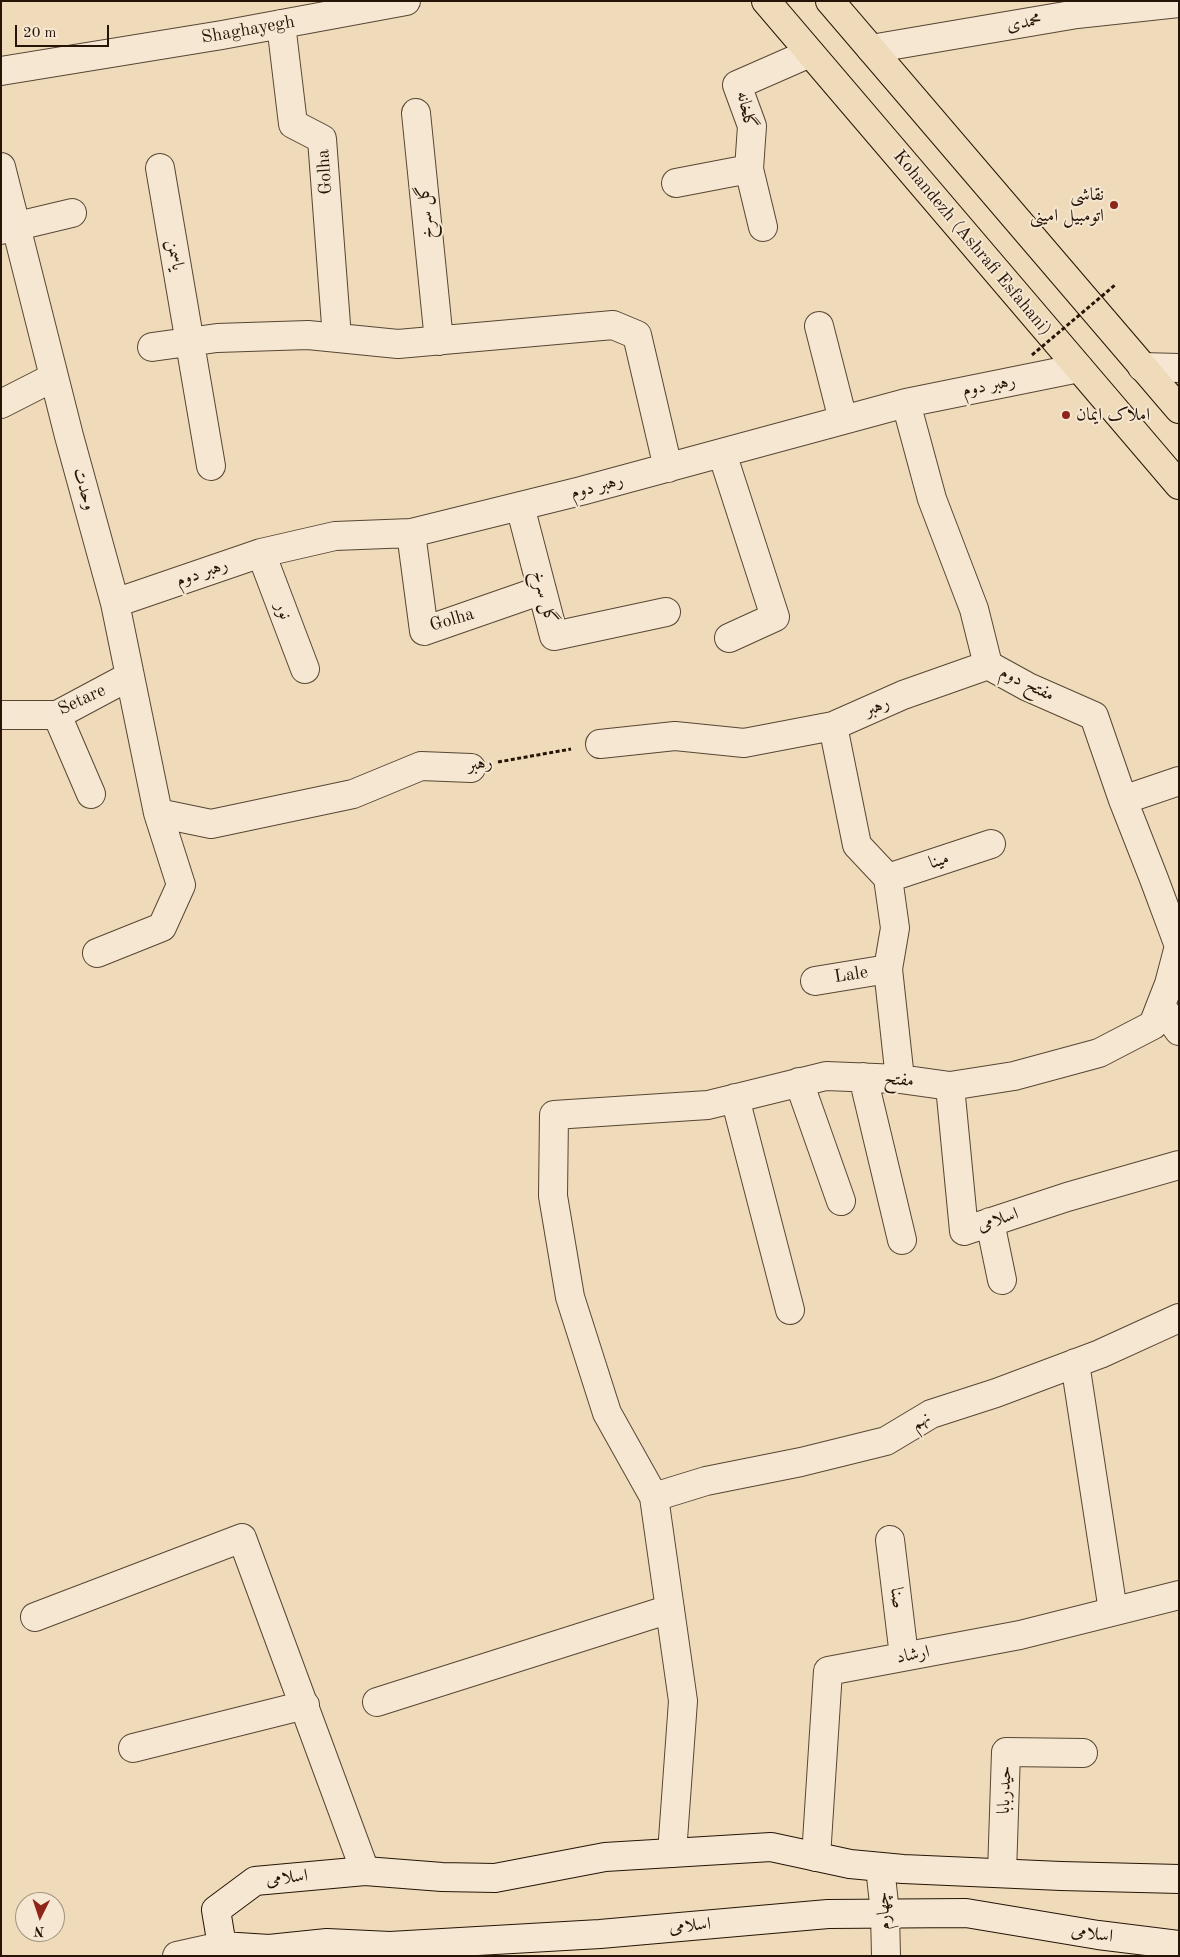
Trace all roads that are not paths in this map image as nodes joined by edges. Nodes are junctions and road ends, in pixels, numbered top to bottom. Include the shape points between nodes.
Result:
1 (406, 1) edge
2 (766, 1) edge
3 (830, 1) edge
4 (1179, 3) edge
5 (281, 24) junction
6 (871, 49) junction
7 (810, 53) junction
8 (1, 71) edge
9 (416, 113) dead end
10 (1, 167) edge
11 (160, 168) dead end
12 (749, 169) junction
13 (676, 183) dead end
14 (72, 213) dead end
15 (763, 226) dead end
16 (9, 228) edge
17 (819, 326) dead end
18 (337, 338) junction
19 (439, 341) junction
20 (190, 342) junction
21 (152, 347) dead end
22 (1142, 367) junction
23 (1079, 368) junction
24 (1179, 368) edge
25 (54, 377) junction
26 (906, 403) junction
27 (1, 404) edge
28 (1179, 409) edge
29 (843, 420) junction
30 (722, 453) junction
31 (211, 466) dead end
32 (668, 468) junction
33 (1179, 485) edge
34 (520, 506) junction
35 (412, 533) junction
36 (261, 553) junction
37 (542, 590) junction
38 (115, 603) junction
39 (666, 612) dead end
40 (730, 638) dead end
41 (988, 665) junction
42 (305, 669) dead end
43 (130, 676) junction
44 (1, 715) edge
45 (57, 715) junction
46 (833, 726) junction
47 (600, 744) road end
48 (471, 768) road end
49 (1179, 781) edge
50 (91, 794) dead end
51 (1123, 800) junction
52 (158, 812) junction
53 (991, 844) dead end
54 (888, 878) junction
55 (1179, 946) edge
56 (97, 953) dead end
57 (888, 969) junction
58 (815, 981) dead end
59 (1161, 1006) junction
60 (1179, 1031) edge
61 (863, 1077) junction
62 (900, 1079) junction
63 (799, 1082) junction
64 (950, 1086) junction
65 (734, 1098) junction
66 (1176, 1173) edge
67 (841, 1201) dead end
68 (990, 1222) junction
69 (902, 1240) dead end
70 (1002, 1280) dead end
71 (790, 1310) dead end
72 (1179, 1318) edge
73 (1075, 1363) junction
74 (654, 1497) junction
75 (890, 1540) dead end
76 (1179, 1595) edge
77 (670, 1609) junction
78 (1114, 1611) junction
79 (35, 1617) dead end
80 (904, 1656) junction
81 (377, 1702) dead end
82 (305, 1705) junction
83 (133, 1748) dead end
84 (1083, 1753) dead end
85 (672, 1853) junction
86 (816, 1857) junction
87 (880, 1867) junction
88 (365, 1871) junction
89 (1002, 1874) junction
90 (1179, 1879) edge
91 (885, 1914) junction
92 (222, 1946) junction
93 (1166, 1948) edge
94 (454, 1949) edge
95 (177, 1956) edge
96 (886, 1956) edge

1 - 5 street, Shaghayegh
2 - 7 main road, Kohandezh (Ashrafi Esfahani)
3 - 6 main road
4 - 6 street, محمدی via 1077,14
5 - 8 street, Shaghayegh
5 - 18 street, Golha via 293,124 322,139
6 - 22 main road
7 - 12 street, گلخانه via 738,85 752,126
7 - 23 main road, Kohandezh (Ashrafi Esfahani)
9 - 19 street, گل سرخ
10 - 16 street, وحدت
11 - 20 street, یاسمن
12 - 13 street
12 - 15 street
14 - 16 street
16 - 25 street, وحدت
17 - 29 street
18 - 19 street via 398,344
18 - 20 street via 217,338
19 - 32 street via 613,324 637,335
20 - 21 street
20 - 31 street, یاسمن
22 - 24 street
22 - 28 main road
23 - 26 street, رهبر دوم
23 - 33 main road, Kohandezh (Ashrafi Esfahani)
25 - 27 street
25 - 38 street, وحدت
26 - 29 street, رهبر دوم
26 - 41 street, مفتح دوم via 932,499 974,609
29 - 30 street, رهبر دوم
30 - 32 street, رهبر دوم
30 - 40 street via 775,617
32 - 34 street, رهبر دوم
34 - 35 street, رهبر دوم
34 - 37 street, گل سرخ
35 - 36 street, رهبر دوم via 335,536
35 - 37 street, Golha via 424,632
36 - 38 street, رهبر دوم
36 - 42 street, نور
37 - 39 street, گل سرخ via 554,636
38 - 43 street, وحدت
41 - 46 street, رهبر via 903,695
41 - 51 street, مفتح دوم via 1094,716
43 - 45 street, Setare
43 - 52 street, وحدت
44 - 45 street, Setare
45 - 50 street
46 - 47 street, رهبر via 744,744 675,736
46 - 54 street via 857,845
48 - 52 street, رهبر via 421,766 353,794 211,824
49 - 51 street
51 - 55 street, مفتح دوم
52 - 56 street via 181,885 162,927
53 - 54 street, مینا
54 - 57 street via 895,928
55 - 59 street, مفتح
57 - 58 street, Lale
57 - 62 street
59 - 60 street
59 - 64 street, مفتح via 1153,1025 1099,1053 1014,1076
61 - 62 street, مفتح
61 - 63 street, مفتح via 826,1076
61 - 69 street
62 - 64 street, مفتح
63 - 65 street, مفتح
63 - 67 street
64 - 68 street, اسلامی via 964,1231
65 - 71 street
65 - 74 street, مفتح via 708,1105 554,1115 553,1196 570,1297 607,1413
66 - 68 street, اسلامی via 1067,1197
68 - 70 street
72 - 73 street, نهم
73 - 74 street, نهم via 931,1414 886,1441 706,1481
73 - 78 street
74 - 77 street
75 - 80 street, صنا
76 - 78 street, ارشاد
77 - 81 street
77 - 85 street via 684,1701
78 - 80 street, ارشاد via 1020,1635
79 - 82 street via 242,1538
80 - 86 street, ارشاد via 828,1670
82 - 83 street
82 - 88 street
84 - 89 street, حیدربابا via 1006,1752
85 - 86 street, اسلامی via 771,1847
85 - 88 street, اسلامی via 605,1857 495,1878
86 - 87 street, اسلامی
87 - 89 street, اسلامی
87 - 91 street, چهارم
88 - 92 street, اسلامی via 255,1882 216,1910
89 - 90 street, اسلامی
91 - 93 street, اسلامی via 966,1913
91 - 94 street, اسلامی via 828,1914
91 - 96 street, چهارم
92 - 94 street, اسلامی via 269,1949 327,1943
92 - 95 street

